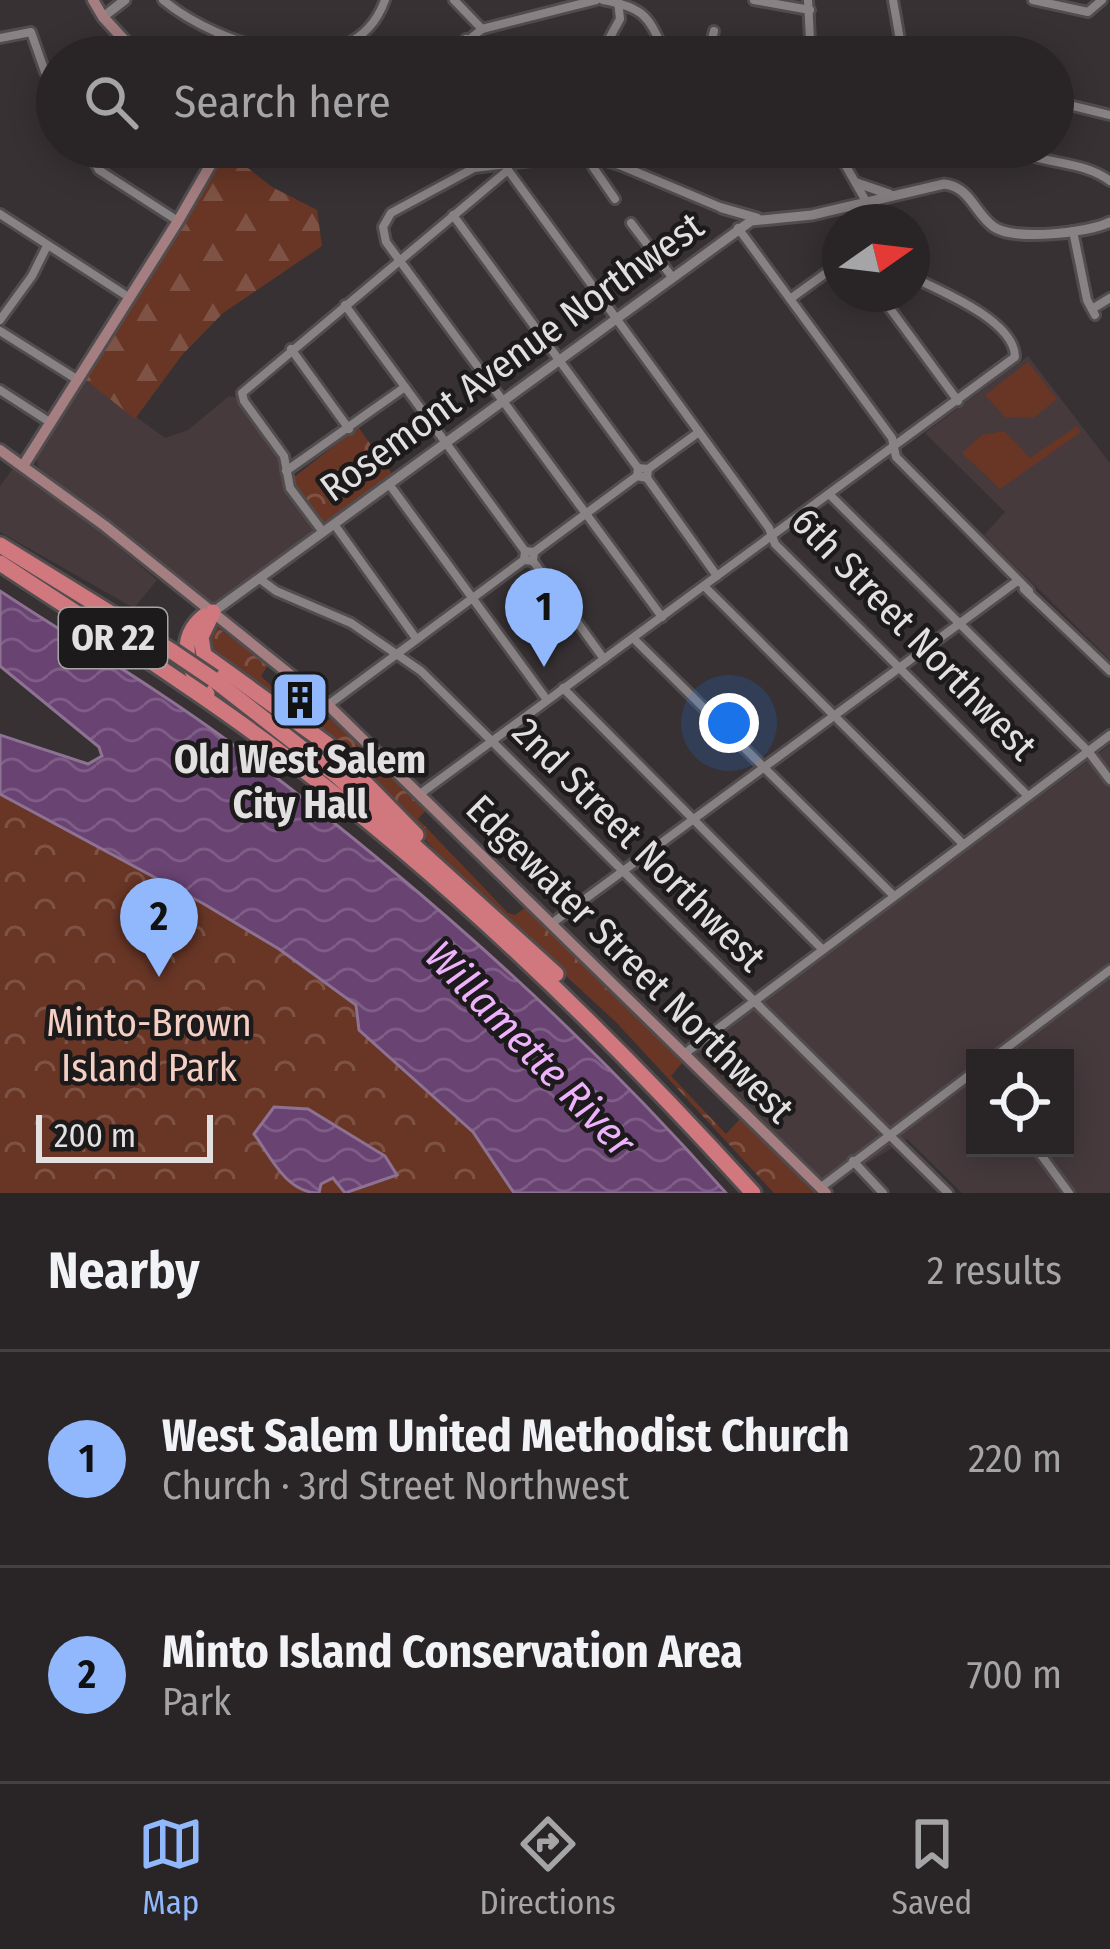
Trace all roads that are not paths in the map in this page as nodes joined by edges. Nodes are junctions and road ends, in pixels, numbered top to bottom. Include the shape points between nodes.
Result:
1 (93, 0) edge
2 (125, 0) edge
3 (163, 0) edge
4 (386, 0) edge
5 (454, 0) edge
6 (600, 0) edge
7 (754, 0) edge
8 (893, 0) edge
9 (1033, 0) edge
10 (1102, 0) edge
11 (618, 2) edge
12 (809, 5) edge
13 (103, 16) junction
14 (482, 29) junction
15 (714, 31) dead end
16 (121, 36) edge
17 (223, 36) edge
18 (359, 36) edge
19 (471, 36) edge
20 (611, 36) edge
21 (658, 36) edge
22 (713, 36) edge
23 (812, 36) edge
24 (899, 36) edge
25 (0, 38) edge
26 (36, 49) edge
27 (1074, 106) edge
28 (1110, 115) edge
29 (1074, 167) edge
30 (98, 168) edge
31 (209, 168) edge
32 (493, 168) edge
33 (505, 168) edge
34 (508, 168) edge
35 (594, 168) edge
36 (628, 168) edge
37 (848, 168) edge
38 (1110, 181) edge
39 (857, 183) junction
40 (900, 194) junction
41 (615, 199) dead end
42 (867, 203) junction
43 (722, 208) junction
44 (0, 214) edge
45 (453, 215) junction
46 (759, 218) junction
47 (178, 220) junction
48 (1110, 222) edge
49 (631, 224) dead end
50 (738, 228) junction
51 (1072, 231) junction
52 (48, 245) junction
53 (400, 260) junction
54 (822, 276) edge
55 (672, 277) junction
56 (930, 287) edge
57 (131, 298) junction
58 (1110, 298) edge
59 (790, 299) junction
60 (345, 305) junction
61 (893, 312) edge
62 (616, 318) junction
63 (0, 320) edge
64 (0, 331) edge
65 (292, 349) junction
66 (559, 360) junction
67 (78, 380) junction
68 (405, 387) junction
69 (0, 390) edge
70 (958, 400) junction
71 (503, 401) junction
72 (51, 423) junction
73 (349, 428) junction
74 (699, 432) junction
75 (445, 443) junction
76 (894, 447) junction
77 (0, 450) edge
78 (23, 466) junction
79 (286, 471) junction
80 (643, 473) junction
81 (389, 484) junction
82 (829, 494) junction
83 (585, 514) junction
84 (334, 524) junction
85 (323, 532) junction
86 (772, 536) junction
87 (0, 544) edge
88 (529, 556) junction
89 (0, 563) edge
90 (1008, 570) junction
91 (717, 576) junction
92 (260, 579) junction
93 (1016, 582) junction
94 (704, 586) junction
95 (1029, 590) junction
96 (471, 597) junction
97 (213, 612) junction
98 (662, 617) junction
99 (959, 624) junction
100 (415, 638) junction
101 (633, 638) junction
102 (398, 652) junction
103 (604, 659) junction
104 (899, 668) junction
105 (1110, 671) edge
106 (563, 688) junction
107 (547, 700) junction
108 (328, 705) junction
109 (226, 713) junction
110 (834, 716) junction
111 (1110, 735) edge
112 (491, 741) junction
113 (1088, 751) junction
114 (764, 768) junction
115 (1110, 780) edge
116 (421, 794) junction
117 (1028, 796) junction
118 (693, 819) junction
119 (963, 844) junction
120 (623, 871) junction
121 (453, 879) junction
122 (894, 896) junction
123 (551, 924) junction
124 (823, 949) junction
125 (1110, 970) edge
126 (754, 1001) junction
127 (1005, 1049) edge
128 (683, 1055) junction
129 (966, 1078) edge
130 (887, 1136) junction
131 (1043, 1157) edge
132 (853, 1161) junction
133 (823, 1190) edge
134 (753, 1193) edge
135 (766, 1193) edge
136 (883, 1193) edge
137 (948, 1193) edge
138 (1070, 1193) edge

1 - 13 main road
2 - 13 street
3 - 17 street
4 - 18 street
5 - 14 street
6 - 11 street
6 - 14 street
7 - 12 street
8 - 24 street
9 - 10 street via 1080,11
11 - 20 street
11 - 21 street via 650,18
12 - 23 street
13 - 16 main road
14 - 19 street
15 - 22 street
25 - 26 street via 32,32
27 - 28 street
29 - 38 street
30 - 47 street
31 - 47 main road
32 - 53 street via 464,172 386,217 384,237
33 - 45 street
34 - 62 street, 6th Street Northwest
35 - 41 street
36 - 43 street
37 - 39 street
39 - 40 street
39 - 42 street
40 - 42 street, Rosemont Avenue Northwest
40 - 51 street via 950,184 1004,232
42 - 46 street, Rosemont Avenue Northwest
43 - 46 street
43 - 50 street
44 - 52 street
45 - 53 street
45 - 66 street
46 - 50 street, Rosemont Avenue Northwest
47 - 57 main road
48 - 51 street
49 - 55 street
50 - 55 street, Rosemont Avenue Northwest
50 - 59 street
51 - 58 street via 1093,312
52 - 57 street
52 - 63 street
53 - 60 street
53 - 71 street
54 - 59 street
55 - 62 street, Rosemont Avenue Northwest
56 - 70 street via 979,313 1016,350
57 - 67 main road
59 - 76 street
60 - 65 street
60 - 68 street
61 - 70 street
62 - 66 street, Rosemont Avenue Northwest
62 - 74 street, 6th Street Northwest
64 - 67 street
65 - 73 street
65 - 79 street via 242,392
66 - 71 street, Rosemont Avenue Northwest
66 - 80 street
67 - 72 main road
68 - 73 street
68 - 75 street
69 - 72 street
70 - 76 street
71 - 75 street, Rosemont Avenue Northwest
71 - 83 street
72 - 78 main road
73 - 79 street
74 - 80 street
74 - 86 street, 6th Street Northwest
75 - 81 street, Rosemont Avenue Northwest
75 - 88 street
76 - 82 street
76 - 90 street
77 - 78 main road, Edgewater Street Northwest
78 - 97 main road, Edgewater Street Northwest
79 - 85 street
80 - 83 street
80 - 91 street
81 - 84 street, Rosemont Avenue Northwest
81 - 96 street
82 - 86 street
82 - 99 street
83 - 88 street
83 - 98 street
84 - 85 street, Rosemont Avenue Northwest
84 - 100 street
85 - 92 street, Rosemont Avenue Northwest
86 - 91 street
86 - 104 street, 6th Street Northwest
87 - 121 highway, OR 22, bridge via 213,679
88 - 96 street
88 - 103 street
89 - 109 highway, OR 22
90 - 93 street
90 - 95 street
91 - 94 street
92 - 97 street, Rosemont Avenue Northwest
92 - 102 street, 2nd Street Northwest
93 - 95 street
93 - 99 street
94 - 98 street
94 - 110 street
95 - 105 street
96 - 100 street
96 - 107 street
97 - 108 main road, Edgewater Street Northwest
97 - 109 highway, OR 22 via 198,620 187,655 198,683
97 - 121 highway, OR 22 via 201,637 204,655 327,744
98 - 101 street
99 - 104 street
99 - 113 street
100 - 102 street
101 - 103 street
101 - 114 street
102 - 108 street
102 - 112 street, 2nd Street Northwest
103 - 106 street
104 - 110 street
104 - 117 street, 6th Street Northwest
106 - 107 street
106 - 118 street
107 - 112 street
108 - 116 main road, Edgewater Street Northwest
109 - 134 highway, OR 22 via 555,986
110 - 114 street
110 - 119 street
111 - 113 street
112 - 116 street
112 - 120 street, 2nd Street Northwest
113 - 115 street
113 - 117 street
114 - 118 street
114 - 122 street
116 - 123 main road, Edgewater Street Northwest
117 - 119 street
118 - 120 street
118 - 124 street
119 - 122 street
120 - 123 street
120 - 126 street, 2nd Street Northwest
121 - 135 highway, OR 22 via 614,1030
122 - 124 street
123 - 128 main road, Edgewater Street Northwest
124 - 126 street
125 - 127 street
126 - 128 street
126 - 130 street, 2nd Street Northwest
128 - 133 main road, Edgewater Street Northwest
129 - 130 street
130 - 132 street
130 - 137 street, 2nd Street Northwest
131 - 138 street
132 - 133 street
132 - 136 street

